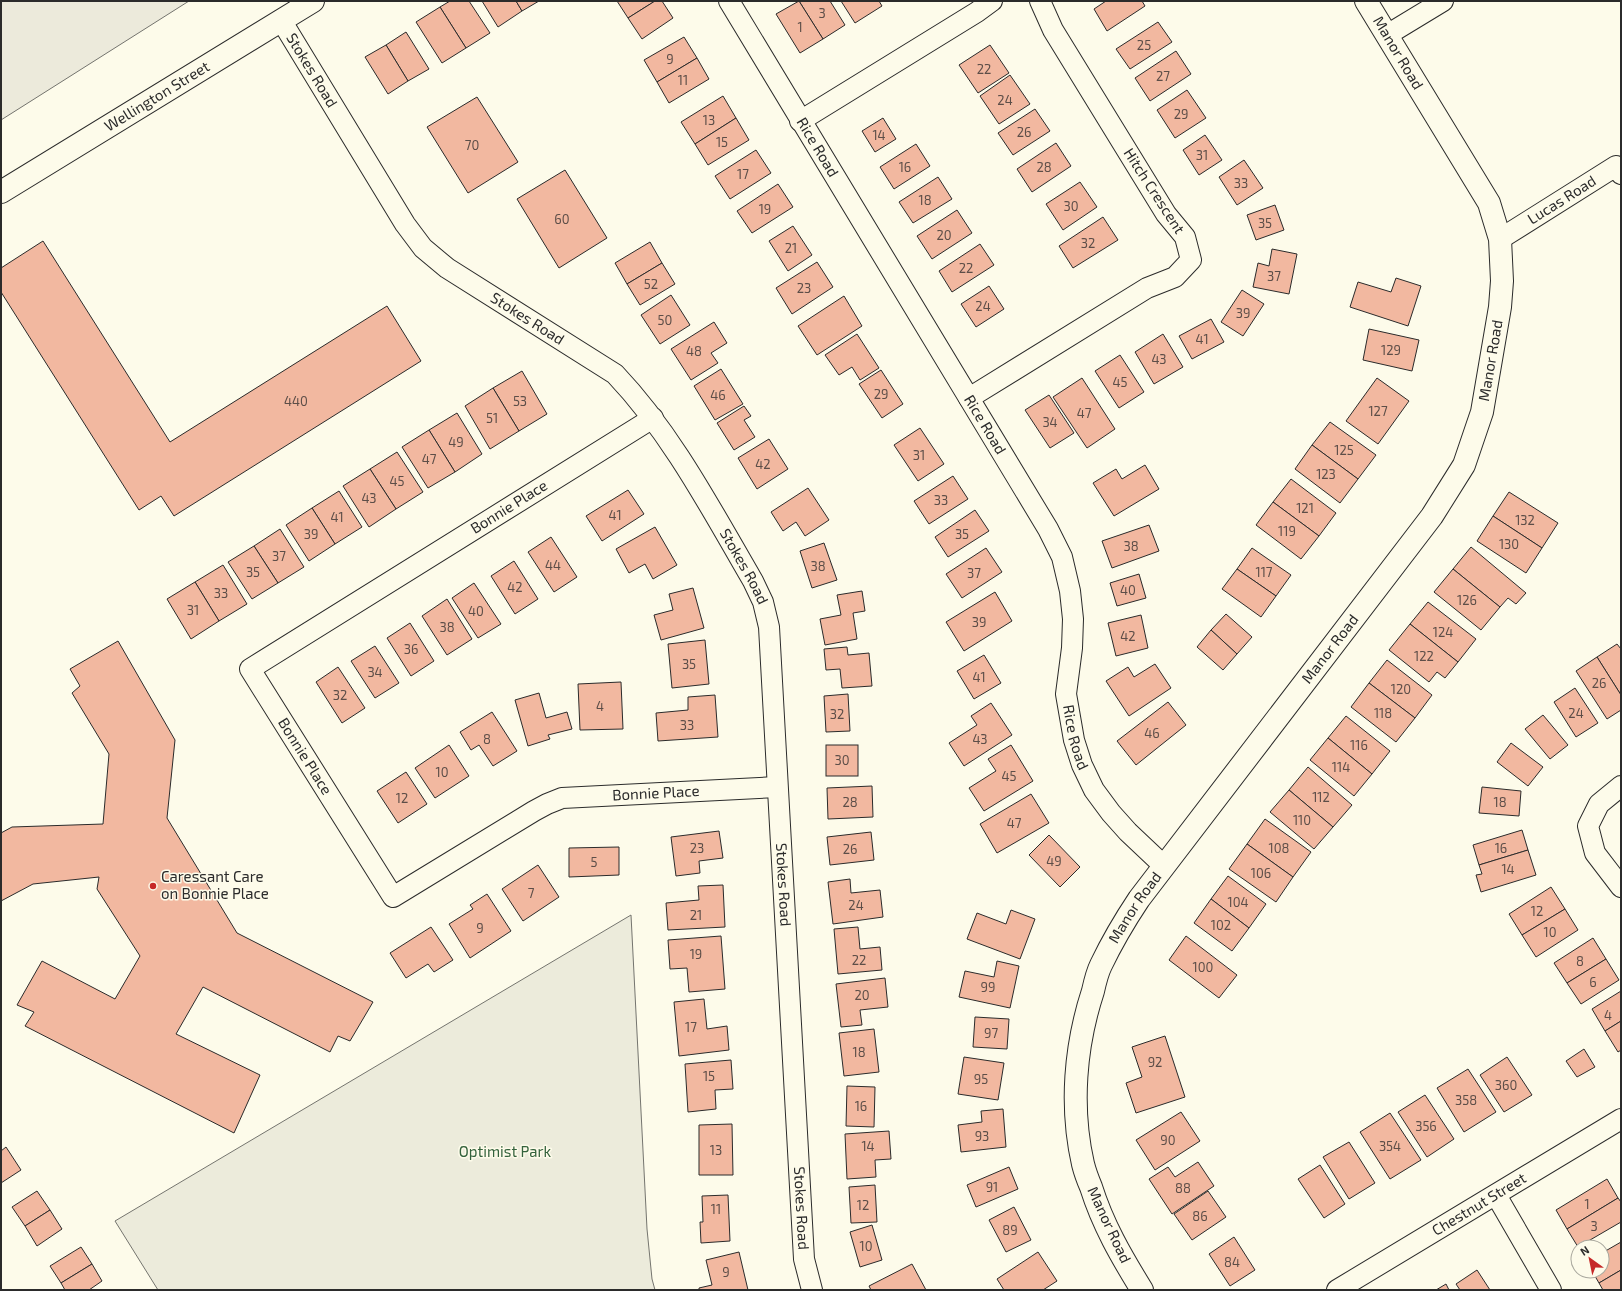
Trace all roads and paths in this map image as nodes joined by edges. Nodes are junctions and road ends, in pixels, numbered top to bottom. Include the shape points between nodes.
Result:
1 (313, 1) edge
2 (729, 1) edge
3 (992, 1) edge
4 (1040, 1) edge
5 (1366, 1) edge
6 (1443, 1) edge
7 (281, 20) junction
8 (1387, 35) junction
9 (800, 121) junction
10 (1621, 174) edge
11 (1, 192) edge
12 (1500, 239) junction
13 (969, 398) junction
14 (653, 418) junction
15 (1621, 786) edge
16 (777, 787) junction
17 (1164, 866) junction
18 (1621, 887) edge
19 (1621, 1119) edge
20 (1496, 1196) junction
21 (812, 1290) edge
22 (1142, 1290) edge
23 (1337, 1290) edge
24 (1551, 1290) edge

1 - 7 street, Wellington Street
2 - 9 street, Rice Road
3 - 9 street
4 - 13 street, Hitch Crescent via 1054,30 1166,214 1185,237 1191,260 1175,277 1147,288
5 - 8 street, Manor Road
6 - 8 street
7 - 11 street, Wellington Street
7 - 14 street, Stokes Road via 405,224 423,248 447,268 615,374 635,394
8 - 12 street, Manor Road via 1489,203
9 - 13 street, Rice Road
10 - 12 street, Lucas Road via 1616,166
12 - 17 street, Manor Road via 1500,307 1482,412 1464,465 1432,516
13 - 17 street, Rice Road via 1048,528 1062,557 1073,619 1066,694 1074,740 1082,765 1094,790 1111,813
14 - 16 street, Stokes Road via 678,453 763,602 769,627
14 - 16 street, Bonnie Place via 250,669 393,897 534,811 562,798
15 - 18 street via 1599,804 1588,826 1595,853
16 - 21 street, Stokes Road via 804,1259
17 - 22 street, Manor Road via 1139,899 1100,966 1080,1039 1076,1079 1077,1122 1083,1165 1097,1207 1116,1248
19 - 20 street, Chestnut Street
20 - 23 street, Chestnut Street
20 - 24 street

